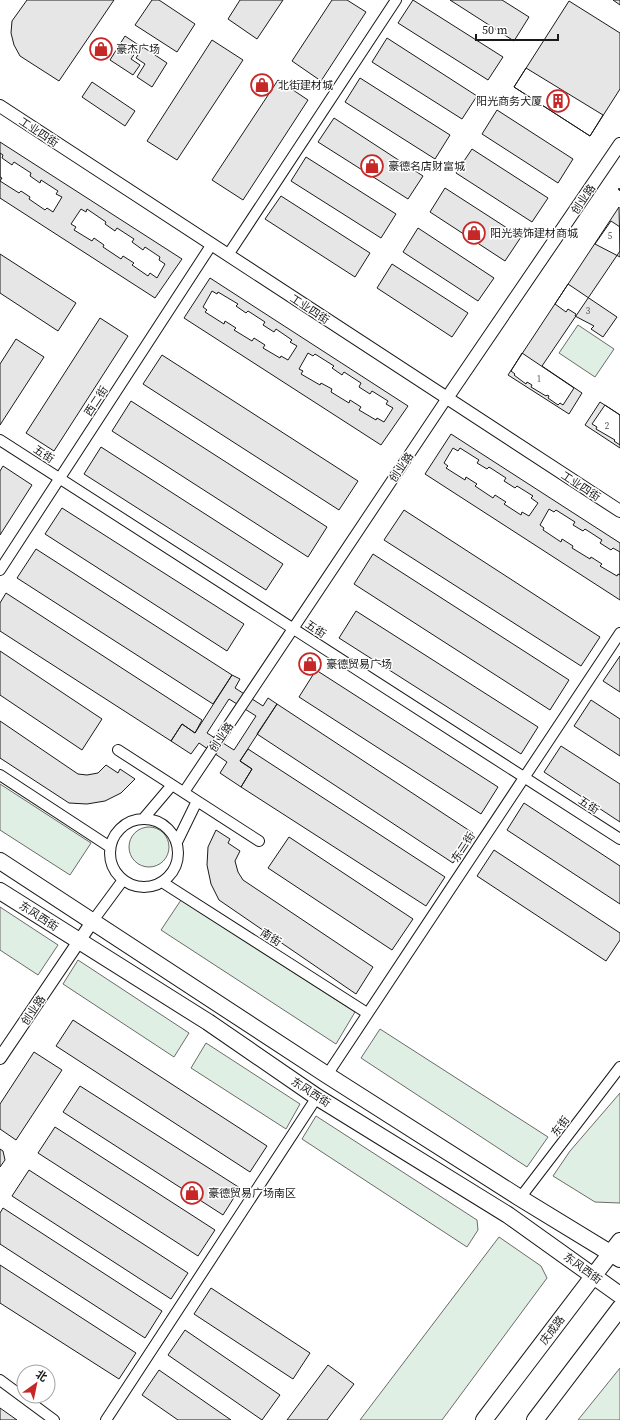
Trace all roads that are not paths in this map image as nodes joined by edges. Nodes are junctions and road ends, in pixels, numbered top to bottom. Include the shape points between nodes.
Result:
1 (396, 0) edge
2 (0, 106) edge
3 (620, 144) edge
4 (212, 244) junction
5 (228, 255) junction
6 (447, 398) junction
7 (0, 440) edge
8 (60, 479) junction
9 (620, 511) edge
10 (0, 570) edge
11 (293, 629) junction
12 (620, 632) edge
13 (118, 750) dead end
14 (0, 775) edge
15 (524, 777) junction
16 (172, 785) junction
17 (184, 792) junction
18 (197, 801) junction
19 (144, 818) junction
20 (620, 839) edge
21 (259, 841) dead end
22 (177, 842) junction
23 (110, 847) junction
24 (0, 861) edge
25 (123, 880) junction
26 (162, 882) junction
27 (0, 891) edge
28 (92, 922) junction
29 (79, 941) junction
30 (368, 1013) junction
31 (0, 1058) edge
32 (620, 1068) edge
33 (327, 1075) junction
34 (317, 1096) junction
35 (520, 1198) junction
36 (617, 1251) edge
37 (594, 1275) junction
38 (620, 1295) edge
39 (620, 1308) edge
40 (0, 1380) edge
41 (54, 1420) edge
42 (106, 1420) edge
43 (484, 1420) edge
44 (535, 1420) edge

1 - 5 street
2 - 4 street, 工业四街
3 - 6 street, 创业路
4 - 5 street, 工业四街
4 - 8 street, 西二街
5 - 6 street, 工业四街
6 - 9 street, 工业四街
6 - 11 street, 创业路
7 - 8 street, 五街
8 - 10 street, 西二街
8 - 11 street, 五街
11 - 15 street, 五街
11 - 17 street, 创业路
12 - 15 street, 东二街
13 - 16 street
14 - 23 street
15 - 20 street, 五街
15 - 30 street, 东二街
16 - 17 street
16 - 19 street
17 - 18 street
18 - 21 street
18 - 22 street
19 - 22 street via 156,820 166,826
19 - 23 street via 124,824
22 - 26 street via 179,858 175,869
23 - 25 street via 111,862 115,872
24 - 28 main road, 东风西街
25 - 26 street via 134,886 146,888
25 - 28 street
26 - 30 street, 南街
27 - 29 main road, 东风西街
28 - 29 street, 创业路
28 - 33 main road, 东风西街
29 - 31 street, 创业路
29 - 34 main road, 东风西街 via 208,1022
30 - 33 street, 东二街
32 - 35 street, 东街
33 - 35 main road, 东风西街
34 - 37 main road, 东风西街 via 508,1215
34 - 42 street
35 - 36 main road, 东风西街
36 - 37 main road, 庆成路
37 - 38 main road, 东风西街
37 - 43 main road, 庆成路
39 - 44 main road
40 - 41 street

